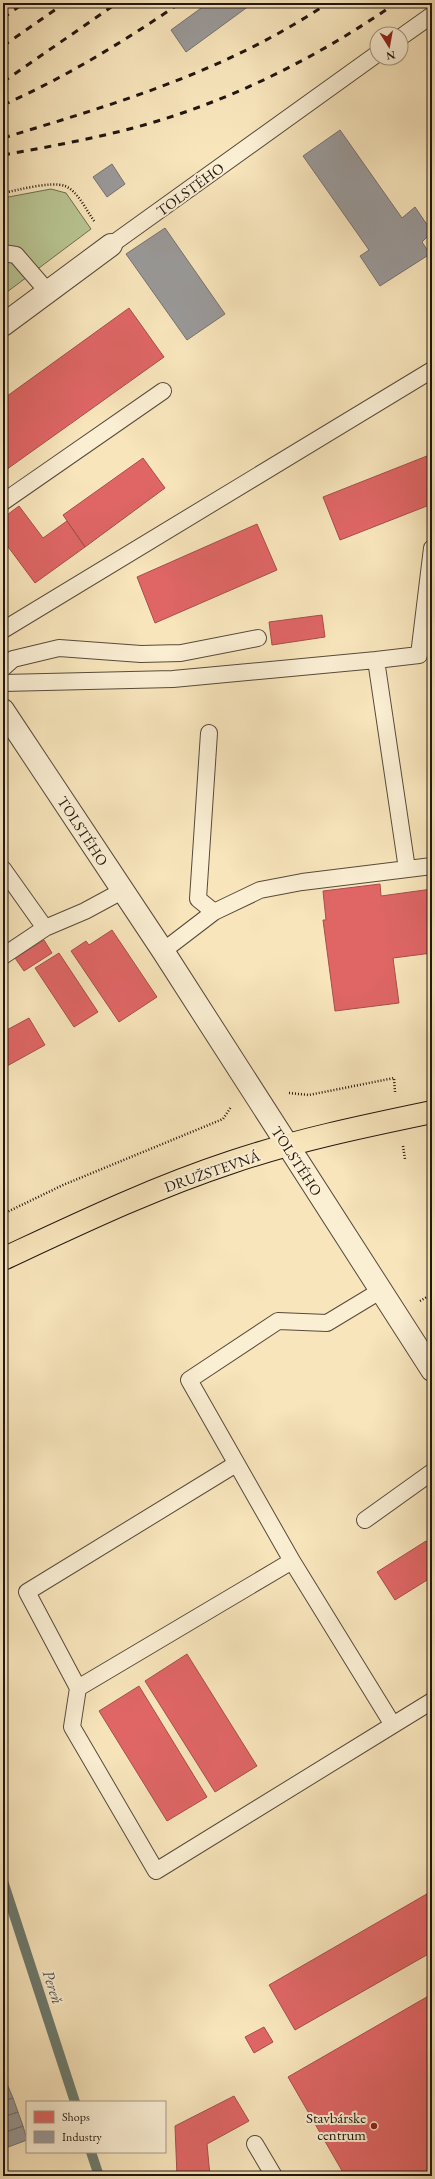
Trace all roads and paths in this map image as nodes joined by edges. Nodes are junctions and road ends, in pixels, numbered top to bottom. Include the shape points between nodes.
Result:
1 (432, 15) edge
2 (409, 31) edge
3 (369, 60) edge
4 (3, 192) edge
5 (111, 246) junction
6 (3, 253) edge
7 (48, 292) junction
8 (3, 325) edge
9 (432, 370) edge
10 (163, 391) dead end
11 (3, 502) edge
12 (432, 548) edge
13 (3, 630) edge
14 (258, 638) dead end
15 (376, 660) junction
16 (3, 668) edge
17 (3, 683) edge
18 (3, 710) edge
19 (209, 733) dead end
20 (432, 866) edge
21 (3, 869) edge
22 (407, 869) junction
23 (122, 891) junction
24 (214, 912) junction
25 (45, 928) junction
26 (163, 952) junction
27 (3, 956) edge
28 (251, 1089) junction
29 (432, 1112) edge
30 (399, 1119) junction
31 (287, 1146) junction
32 (405, 1159) dead end
33 (3, 1214) edge
34 (3, 1259) edge
35 (380, 1291) junction
36 (432, 1370) edge
37 (236, 1464) junction
38 (432, 1472) edge
39 (364, 1520) dead end
40 (292, 1561) junction
41 (78, 1688) junction
42 (432, 1701) edge
43 (393, 1725) junction
44 (255, 2144) dead end
45 (274, 2176) edge

1 - 2 lane
3 - 5 lane, TOLSTÉHO
4 - 5 path via 52,185 66,186 76,195
5 - 7 street, TOLSTÉHO
6 - 7 lane via 16,255
7 - 8 street, TOLSTÉHO
9 - 13 lane
10 - 11 lane
12 - 15 lane via 419,655
14 - 16 lane via 181,652 141,654 59,648 13,659
15 - 17 lane via 173,679
15 - 22 lane
18 - 23 street, TOLSTÉHO
19 - 24 lane via 198,899
20 - 22 lane
21 - 25 lane
22 - 24 lane via 260,890
23 - 25 lane via 85,911
23 - 26 street, TOLSTÉHO
24 - 26 lane
25 - 27 lane
26 - 28 street, TOLSTÉHO
28 - 30 path via 273,1083 286,1093 309,1095 394,1078
28 - 31 street, TOLSTÉHO
28 - 33 path via 231,1107 223,1119 63,1185
29 - 30 main road, DRUŽSTEVNÁ
30 - 31 main road, DRUŽSTEVNÁ
30 - 32 path
31 - 34 main road, DRUŽSTEVNÁ via 232,1162 146,1194
31 - 35 street, TOLSTÉHO
35 - 36 street, TOLSTÉHO
35 - 37 lane via 327,1323 278,1321 189,1380
37 - 40 lane
37 - 41 lane via 27,1592
38 - 39 lane
40 - 41 lane
40 - 43 lane
41 - 43 lane via 72,1727 156,1871
42 - 43 lane
44 - 45 lane

